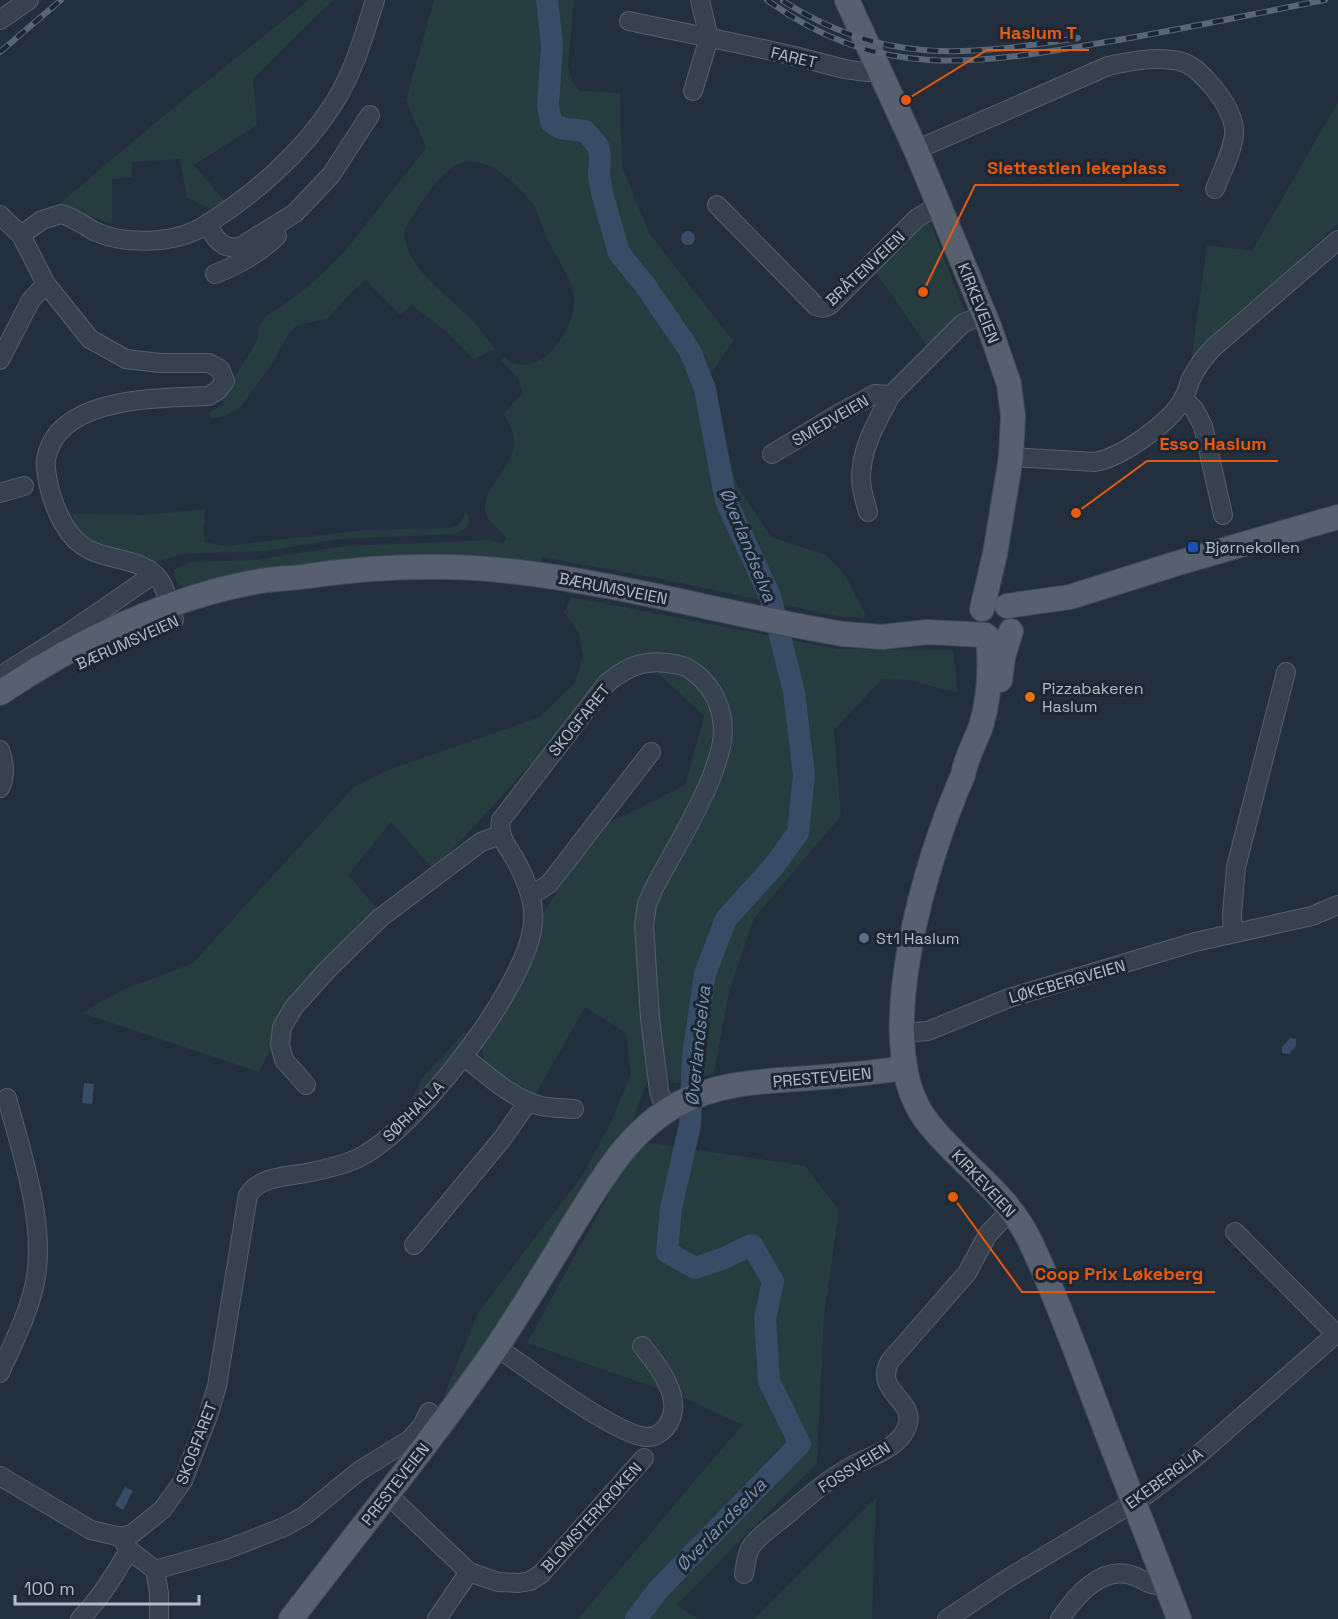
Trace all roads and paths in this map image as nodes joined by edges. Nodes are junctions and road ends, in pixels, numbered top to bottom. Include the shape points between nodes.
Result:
1 (29, 0) edge
2 (375, 0) edge
3 (700, 0) edge
4 (847, 0) edge
5 (0, 20) edge
6 (629, 21) dead end
7 (709, 38) junction
8 (880, 72) junction
9 (693, 91) dead end
10 (370, 115) dead end
11 (916, 150) junction
12 (1215, 189) dead end
13 (717, 205) dead end
14 (939, 205) junction
15 (0, 215) edge
16 (286, 220) junction
17 (207, 224) junction
18 (21, 234) junction
19 (1338, 240) edge
20 (215, 274) dead end
21 (46, 284) junction
22 (984, 314) junction
23 (0, 360) edge
24 (891, 395) junction
25 (1184, 398) junction
26 (772, 454) dead end
27 (1011, 457) junction
28 (24, 486) dead end
29 (0, 493) edge
30 (868, 512) dead end
31 (1223, 515) dead end
32 (1338, 517) edge
33 (154, 573) junction
34 (172, 613) junction
35 (996, 620) junction
36 (1286, 672) dead end
37 (0, 676) edge
38 (0, 693) edge
39 (0, 710) edge
40 (0, 750) edge
41 (651, 752) dead end
42 (0, 788) edge
43 (500, 835) junction
44 (531, 895) junction
45 (1338, 905) edge
46 (1233, 933) junction
47 (902, 1033) junction
48 (463, 1056) junction
49 (905, 1068) junction
50 (306, 1085) dead end
51 (7, 1098) dead end
52 (528, 1102) junction
53 (574, 1109) dead end
54 (659, 1116) junction
55 (253, 1188) joint
56 (1012, 1209) junction
57 (1234, 1232) dead end
58 (414, 1245) dead end
59 (1337, 1333) edge
60 (642, 1346) dead end
61 (496, 1347) junction
62 (0, 1373) edge
63 (429, 1412) dead end
64 (644, 1458) dead end
65 (0, 1476) edge
66 (387, 1494) junction
67 (1134, 1501) junction
68 (125, 1544) junction
69 (155, 1570) junction
70 (469, 1572) junction
71 (744, 1574) dead end
72 (1167, 1585) junction
73 (80, 1619) edge
74 (159, 1619) edge
75 (291, 1619) edge
76 (437, 1619) edge
77 (947, 1619) edge
78 (1060, 1619) edge
79 (1179, 1619) edge

1 - 5 street
2 - 17 street via 360,49 335,103 305,142 272,174
3 - 7 street
4 - 8 main road, KIRKEVEIEN
6 - 7 street, FARET
7 - 8 street, FARET via 849,70
7 - 9 street
8 - 11 main road, KIRKEVEIEN
10 - 16 street via 331,175
11 - 12 street via 1108,66 1136,60 1179,61 1193,67 1217,93 1234,129 1233,144
11 - 14 main road, KIRKEVEIEN
13 - 14 street, BRÅTENVEIEN via 816,306 823,308 917,218
14 - 22 main road, KIRKEVEIEN
15 - 18 street
16 - 17 street via 232,248 221,245
16 - 20 street via 287,226 256,254
17 - 18 street via 184,236 114,239 61,214 42,220
18 - 21 street
19 - 25 street via 1214,347 1198,366
21 - 23 street via 31,300
21 - 33 street via 90,339 126,359 208,363 220,369 225,381 208,396 136,400 103,407 66,424 53,440 46,460 51,496 77,542 92,552
22 - 24 street, SMEDVEIEN via 962,324
22 - 27 main road, KIRKEVEIEN via 1009,384 1013,416
24 - 26 street, SMEDVEIEN via 875,394
24 - 30 street, SMEDVEIEN via 870,435 862,463 861,481
25 - 27 street via 1161,423 1124,452 1107,460
25 - 31 street via 1203,426
27 - 35 main road, KIRKEVEIEN via 995,554
28 - 29 street
32 - 35 main road, BÆRUMSVEIEN via 1070,597 1056,607
33 - 34 street
33 - 37 street, BÆRUMSVEIEN
34 - 35 main road, BÆRUMSVEIEN via 296,578 380,567 471,568 553,577 843,634 927,632
34 - 38 main road, BÆRUMSVEIEN via 77,647
34 - 39 main road, BÆRUMSVEIEN
35 - 47 main road, KIRKEVEIEN via 987,703 924,887 906,977
36 - 46 street via 1236,867
40 - 42 street via 4,766
41 - 44 street via 549,884
43 - 44 street, SØRHALLA
43 - 50 street via 481,842 380,918 294,1007 282,1027 280,1046 284,1060
43 - 54 street, SKOGFARET via 501,820 607,683 623,670 644,663 684,666 715,696 723,724 722,746 704,792 647,904 644,925
44 - 48 street, SØRHALLA via 534,918 524,956 479,1036
45 - 46 street, LØKEBERGVEIEN via 1294,921
46 - 47 street, LØKEBERGVEIEN via 1009,998 928,1031
47 - 49 main road, KIRKEVEIEN
48 - 52 street
48 - 55 street, SØRHALLA via 404,1125 361,1157 308,1173 280,1176
49 - 54 main road, PRESTEVEIEN via 738,1084 692,1098
49 - 56 main road, KIRKEVEIEN via 911,1094 925,1119
51 - 62 street via 27,1178 39,1252 34,1287
52 - 53 street
52 - 58 street
54 - 61 main road, PRESTEVEIEN via 630,1140 604,1175
55 - 68 street, SKOGFARET via 245,1207 228,1328 208,1416 174,1496
56 - 67 main road, KIRKEVEIEN via 1045,1274
56 - 71 street, FOSSVEIEN via 988,1234 967,1273 885,1370 889,1387 904,1404 909,1417 905,1431 885,1449 828,1481 763,1535 747,1556
57 - 59 street, EKEBERGLIA
59 - 67 street, EKEBERGLIA via 1197,1456
60 - 61 street via 655,1362 672,1397 674,1412 660,1433 649,1437 633,1434 594,1413
61 - 66 main road, PRESTEVEIEN
63 - 69 street via 409,1440 359,1471 304,1516 225,1550
64 - 70 street, BLOMSTERKROKEN via 541,1575 530,1581 498,1582
65 - 68 street via 77,1524
66 - 70 street, BLOMSTERKROKEN
66 - 75 main road, PRESTEVEIEN
67 - 72 main road, KIRKEVEIEN
67 - 77 street, EKEBERGLIA
68 - 69 street
68 - 73 street via 106,1586
69 - 74 street
70 - 76 street
72 - 78 street via 1156,1586 1124,1574 1107,1576 1077,1594
72 - 79 main road, KIRKEVEIEN

